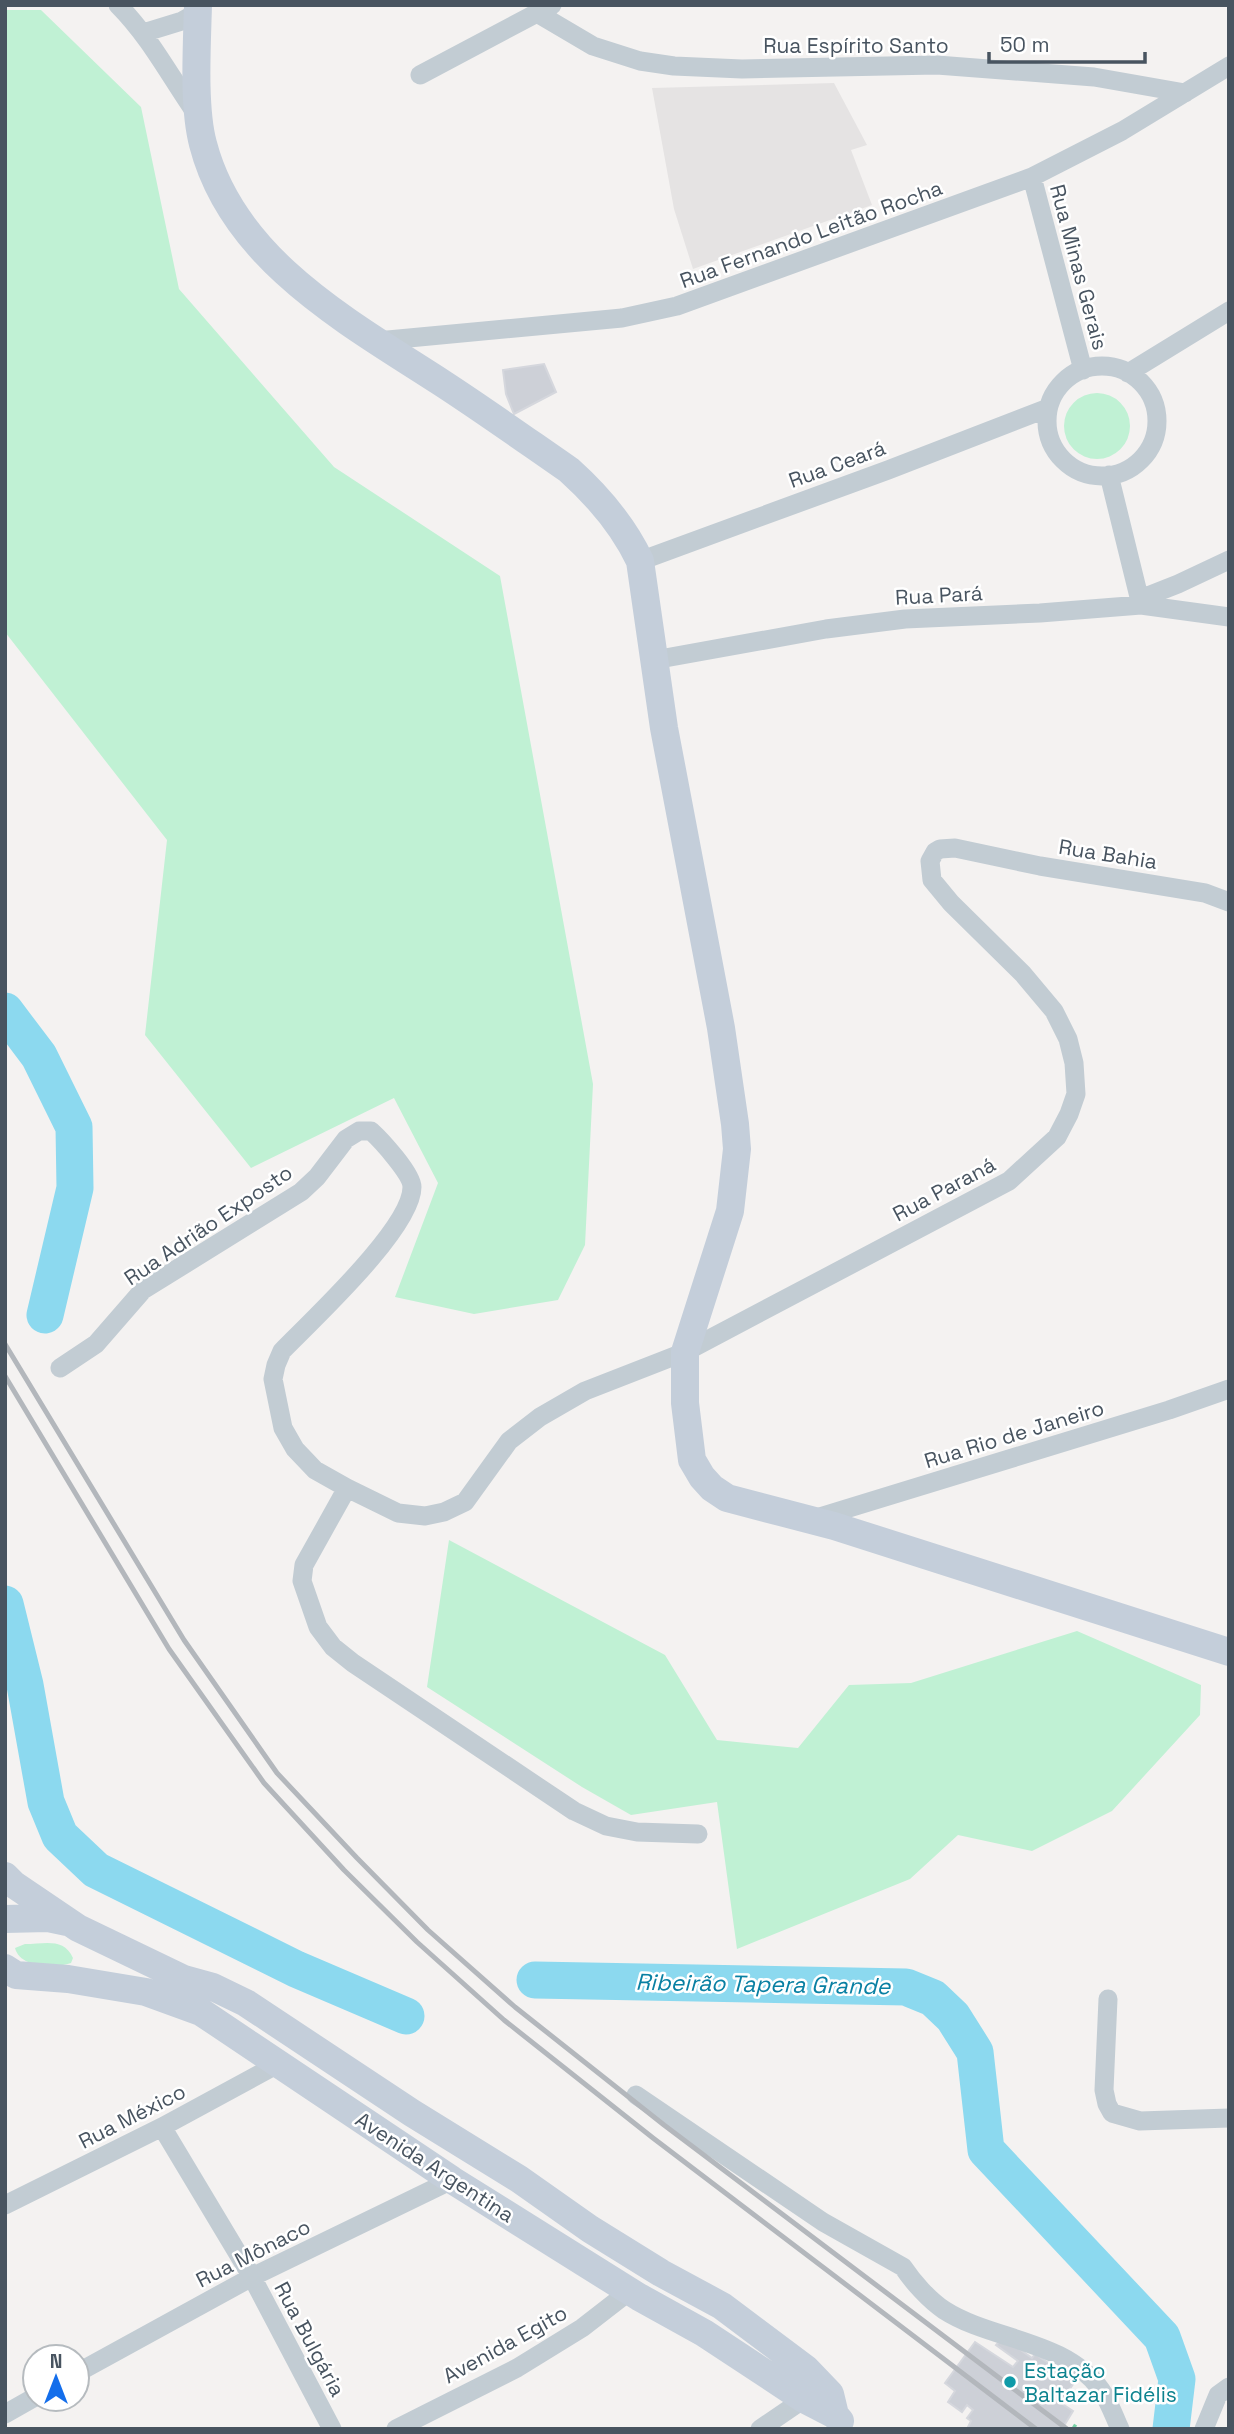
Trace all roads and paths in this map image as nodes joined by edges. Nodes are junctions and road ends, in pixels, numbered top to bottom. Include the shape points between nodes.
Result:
1 (118, 5) edge
2 (198, 9) edge
3 (545, 9) edge
4 (143, 33) junction
5 (1229, 66) edge
6 (420, 75) dead end
7 (1185, 93) junction
8 (198, 116) junction
9 (1032, 177) junction
10 (1229, 311) edge
11 (377, 341) junction
12 (1083, 370) junction
13 (1128, 373) junction
14 (1048, 408) junction
15 (1109, 475) junction
16 (1229, 560) edge
17 (640, 561) junction
18 (1140, 602) junction
19 (1229, 617) edge
20 (654, 660) junction
21 (980, 855) joint
22 (1229, 902) edge
23 (685, 1352) junction
24 (60, 1368) dead end
25 (1229, 1389) edge
26 (347, 1488) junction
27 (812, 1520) junction
28 (1229, 1652) edge
29 (698, 1834) dead end
30 (5, 1876) edge
31 (5, 1919) edge
32 (80, 1928) junction
33 (9, 1974) edge
34 (68, 1979) junction
35 (1108, 1999) dead end
36 (278, 2064) junction
37 (636, 2095) dead end
38 (1229, 2118) edge
39 (162, 2127) junction
40 (452, 2180) junction
41 (5, 2206) edge
42 (252, 2277) junction
43 (631, 2290) junction
44 (711, 2299) junction
45 (677, 2317) junction
46 (704, 2333) junction
47 (91, 2365) edge
48 (1229, 2387) edge
49 (804, 2399) junction
50 (21, 2405) edge
51 (5, 2414) edge
52 (841, 2422) edge
53 (332, 2429) edge
54 (397, 2429) edge
55 (760, 2429) edge
56 (1119, 2429) edge
57 (1204, 2429) edge

1 - 4 street
2 - 4 street via 182,21
2 - 8 main road
3 - 6 street
3 - 7 street, Rua Espírito Santo via 593,46 674,66 937,65 1094,78
4 - 8 street
5 - 7 street, Rua Fernando Leitão Rocha
7 - 9 street, Rua Fernando Leitão Rocha
8 - 11 main road via 220,191 258,245 317,300
9 - 11 street, Rua Fernando Leitão Rocha via 647,314
9 - 12 street, Rua Minas Gerais
10 - 13 street
11 - 17 main road via 569,470 604,504
12 - 13 street via 1114,367
12 - 14 street via 1055,391
13 - 15 street via 1144,385 1154,402 1154,441 1128,470
14 - 15 street via 1051,442 1061,457 1091,475
14 - 17 street, Rua Ceará
15 - 18 street
16 - 18 street
17 - 20 main road
18 - 19 street, Rua Pará
18 - 20 street, Rua Pará via 1040,613 868,622
20 - 23 main road via 721,1028 737,1149 730,1211
21 - 22 street, Rua Bahia via 1205,893
21 - 23 street, Rua Paraná via 940,849 932,856 929,871 951,903 1054,1011 1068,1040 1076,1094 1057,1137 1009,1181
23 - 26 street, Rua Adrião Exposto via 585,1391 540,1417 509,1441 464,1502 444,1512 425,1516 398,1513
23 - 27 main road via 692,1460 702,1477 727,1498
24 - 26 street, Rua Adrião Exposto via 96,1344 143,1290 301,1192 346,1139 359,1131 371,1131 409,1176 409,1199 373,1257 282,1351 273,1379 283,1428 295,1449 315,1469
25 - 27 street, Rua Rio de Janeiro
26 - 29 street via 302,1573 303,1590 318,1627 333,1647 574,1811 606,1826 637,1832
27 - 28 main road
30 - 32 main road
31 - 32 main road via 48,1918
32 - 34 main road via 94,1947 94,1956 79,1976
32 - 44 main road, Avenida Argentina via 184,1979 246,2003 590,2229
33 - 34 main road, Avenida Argentina
34 - 36 main road, Avenida Argentina via 146,1992 201,2012
35 - 38 street via 1104,2090 1112,2113 1140,2121
36 - 39 street, Rua México
36 - 40 main road, Avenida Argentina
37 - 56 street via 823,2222 903,2267 943,2310 1053,2351 1101,2389
39 - 41 street, Rua México
39 - 42 street, Rua Bulgária
40 - 42 street, Rua Mônaco
40 - 43 main road, Avenida Argentina
42 - 47 street, Rua Mônaco
42 - 53 street, Rua Bulgária
43 - 45 main road, Avenida Argentina
43 - 54 street, Avenida Egito via 582,2328 516,2368
44 - 45 main road via 700,2300 693,2310
44 - 46 main road
44 - 52 main road, Avenida Argentina via 806,2369 830,2394
45 - 46 main road, Avenida Argentina
46 - 49 main road, Avenida Argentina
48 - 57 street via 1218,2395
49 - 52 main road, Avenida Argentina
49 - 55 street
50 - 51 street

